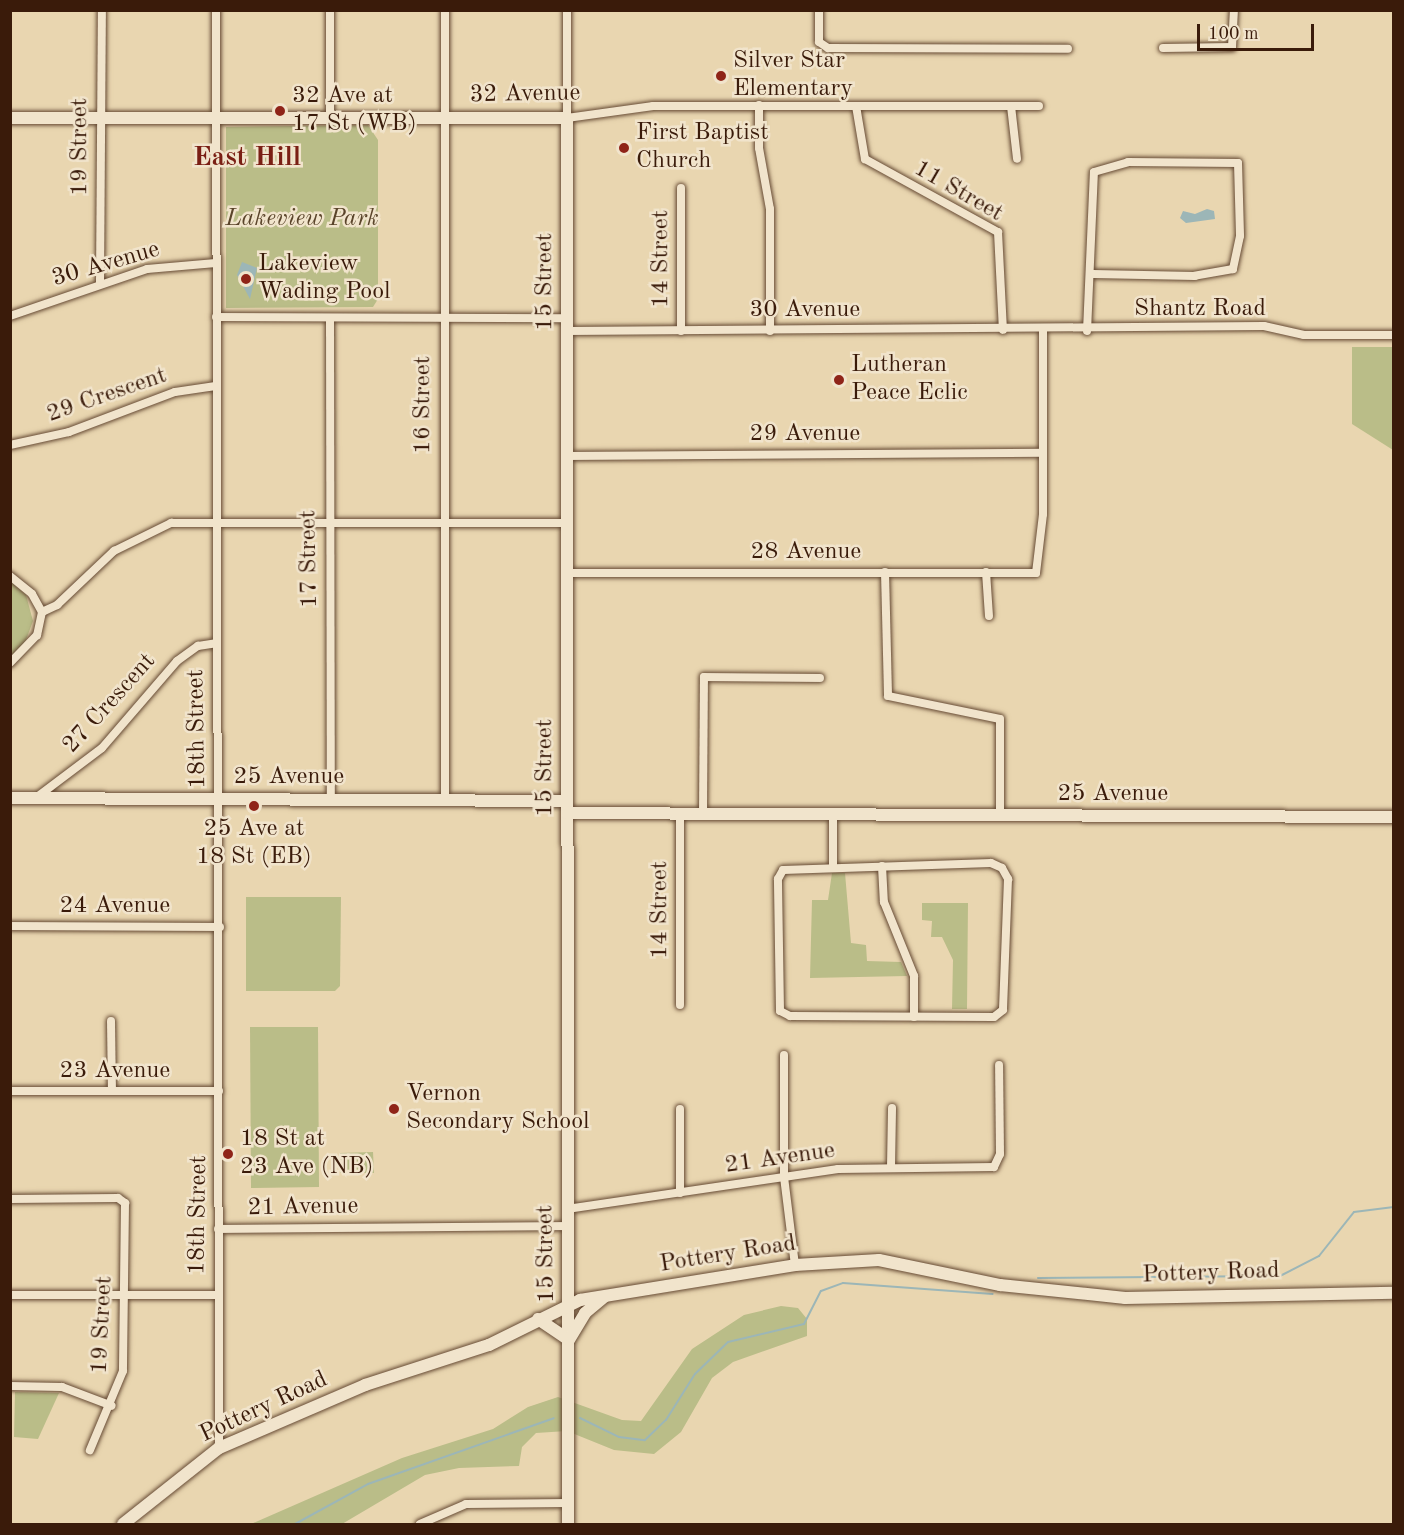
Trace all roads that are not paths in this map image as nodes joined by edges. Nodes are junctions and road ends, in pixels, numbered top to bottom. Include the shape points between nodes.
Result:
1 (102, 10) edge
2 (216, 10) edge
3 (330, 10) edge
4 (445, 10) edge
5 (567, 10) edge
6 (819, 10) edge
7 (1234, 10) edge
8 (1162, 48) dead end
9 (1068, 49) dead end
10 (759, 105) junction
11 (856, 106) junction
12 (1011, 106) junction
13 (1039, 106) dead end
14 (216, 117) junction
15 (330, 117) junction
16 (444, 117) junction
17 (10, 118) edge
18 (101, 118) junction
19 (567, 118) junction
20 (1017, 159) dead end
21 (681, 188) dead end
22 (216, 262) junction
23 (1093, 274) junction
24 (100, 283) junction
25 (10, 316) edge
26 (216, 317) junction
27 (330, 318) junction
28 (566, 318) junction
29 (443, 319) junction
30 (1003, 330) junction
31 (567, 331) junction
32 (681, 331) junction
33 (770, 331) junction
34 (1043, 331) junction
35 (1087, 331) junction
36 (1394, 336) edge
37 (216, 386) junction
38 (10, 445) edge
39 (1042, 453) junction
40 (569, 456) junction
41 (442, 522) junction
42 (216, 523) junction
43 (569, 523) junction
44 (328, 524) junction
45 (885, 572) junction
46 (986, 572) junction
47 (568, 573) junction
48 (10, 576) edge
49 (42, 612) junction
50 (989, 616) dead end
51 (216, 643) junction
52 (10, 663) edge
53 (820, 678) dead end
54 (37, 797) junction
55 (10, 798) edge
56 (218, 798) junction
57 (331, 799) junction
58 (445, 799) junction
59 (567, 807) junction
60 (680, 814) junction
61 (703, 814) junction
62 (833, 816) junction
63 (1000, 816) junction
64 (1394, 817) edge
65 (882, 866) junction
66 (833, 867) junction
67 (10, 926) edge
68 (220, 927) junction
69 (680, 1005) dead end
70 (914, 1017) junction
71 (111, 1022) dead end
72 (784, 1055) dead end
73 (999, 1065) dead end
74 (10, 1091) edge
75 (112, 1091) junction
76 (219, 1091) junction
77 (892, 1108) dead end
78 (680, 1109) dead end
79 (891, 1167) junction
80 (784, 1177) junction
81 (680, 1193) junction
82 (10, 1198) edge
83 (567, 1209) junction
84 (567, 1226) junction
85 (218, 1229) junction
86 (795, 1264) junction
87 (1394, 1293) edge
88 (10, 1295) edge
89 (126, 1295) junction
90 (218, 1295) junction
91 (606, 1295) junction
92 (569, 1304) junction
93 (538, 1319) junction
94 (569, 1340) junction
95 (10, 1386) edge
96 (112, 1406) junction
97 (219, 1448) junction
98 (90, 1450) dead end
99 (568, 1503) junction
100 (123, 1524) edge
101 (420, 1524) edge
102 (568, 1524) edge

1 - 18 street, 19 Street
2 - 14 street, 18th Street
3 - 15 street
4 - 16 street, 16 Street
5 - 19 street, 15 Street
6 - 9 street via 821,45
7 - 8 street via 1234,45
10 - 11 street, 32 Avenue
10 - 19 street, 32 Avenue via 630,107
10 - 33 street via 759,148 770,209
11 - 12 street, 32 Avenue
11 - 30 street, 11 Street via 865,159 998,232
12 - 13 street, 32 Avenue
12 - 20 street
14 - 15 street, 32 Avenue
14 - 18 street, 32 Avenue
14 - 22 street, 18th Street
15 - 16 street, 32 Avenue
16 - 19 street, 32 Avenue
16 - 29 street, 16 Street
17 - 18 street, 32 Avenue
18 - 24 street, 19 Street
19 - 28 street, 15 Street
21 - 32 street, 14 Street
22 - 24 street, 30 Avenue via 147,269
22 - 26 street, 18th Street
23 - 23 street via 1090,181 1100,168 1128,162 1238,163 1240,236 1233,269 1196,276
23 - 35 street
24 - 25 street, 30 Avenue
26 - 27 street
26 - 37 street, 18th Street
27 - 29 street
27 - 44 street, 17 Street
28 - 29 street
28 - 31 street, 15 Street
29 - 41 street, 16 Street
30 - 33 street, 30 Avenue
30 - 34 street, 30 Avenue
31 - 32 street, 30 Avenue
31 - 40 street, 15 Street
32 - 33 street, 30 Avenue
34 - 35 street, Shantz Road
34 - 39 street
35 - 36 street, Shantz Road via 1264,326 1304,336
37 - 38 street, 29 Crescent via 175,392 69,432
37 - 42 street, 18th Street
39 - 40 street, 29 Avenue
39 - 46 street, 28 Avenue via 1040,567 1036,573
40 - 43 street, 15 Street
41 - 43 street
41 - 44 street
41 - 58 street, 16 Street
42 - 44 street
42 - 49 street via 182,522 143,534 114,551 57,605
42 - 51 street, 18th Street
43 - 47 street, 15 Street
44 - 57 street, 17 Street
45 - 46 street, 28 Avenue
45 - 47 street, 28 Avenue
45 - 63 street via 888,696 1000,719
46 - 50 street
47 - 59 street, 15 Street
48 - 49 street via 32,594
49 - 52 street via 37,635
51 - 54 street, 27 Crescent via 198,646 177,661 102,748
51 - 56 street, 18th Street
53 - 61 street via 704,677
54 - 55 street, 25 Avenue
54 - 56 street, 25 Avenue
56 - 57 street, 25 Avenue
56 - 68 street, 18th Street
57 - 58 street, 25 Avenue
58 - 59 street, 25 Avenue
59 - 60 street, 25 Avenue
59 - 83 street, 15 Street
60 - 61 street, 25 Avenue
60 - 69 street, 14 Street
61 - 62 street, 25 Avenue
62 - 63 street, 25 Avenue
62 - 66 street
63 - 64 street, 25 Avenue
65 - 66 street
65 - 70 street via 884,902 914,976
65 - 70 street via 991,863 1002,868 1008,879 1004,1010 994,1017
66 - 70 street via 795,866 778,879 780,1011 790,1016
67 - 68 street, 24 Avenue
68 - 76 street, 18th Street
71 - 75 street
72 - 80 street
73 - 79 street, 21 Avenue via 999,1163
74 - 75 street, 23 Avenue
75 - 76 street, 23 Avenue
76 - 85 street, 18th Street
77 - 79 street
78 - 81 street
79 - 80 street, 21 Avenue
80 - 81 street, 21 Avenue
80 - 86 street
81 - 83 street, 21 Avenue
82 - 89 street, 19 Street via 118,1198 126,1209
83 - 84 street, 15 Street
84 - 85 street, 21 Avenue
84 - 92 street, 15 Street
85 - 90 street, 18th Street
86 - 87 street, Pottery Road via 908,1262 1000,1285 1125,1298
86 - 91 street, Pottery Road
88 - 89 street
89 - 90 street
89 - 96 street, 19 Street via 125,1357
90 - 97 street, 18th Street
91 - 92 street, Pottery Road
91 - 94 street via 585,1313
92 - 93 street, Pottery Road
92 - 94 street, 15 Street
93 - 94 street
93 - 97 street, Pottery Road via 489,1345 365,1385
94 - 99 street, 15 Street
95 - 96 street via 62,1387
96 - 98 street, 19 Street
97 - 100 street, Pottery Road
99 - 101 street via 466,1504
99 - 102 street, 15 Street

